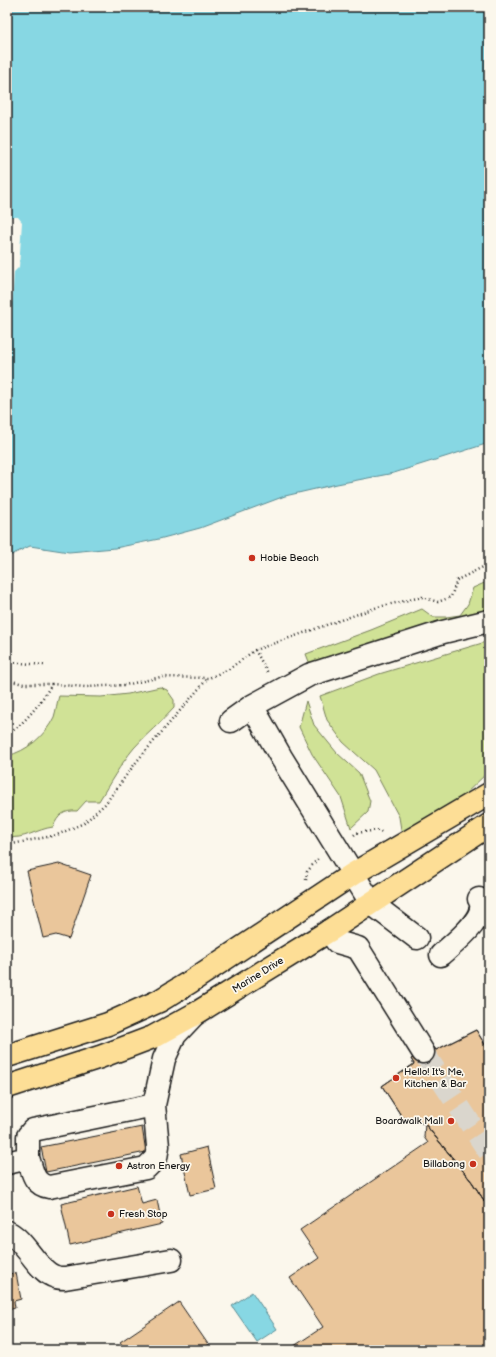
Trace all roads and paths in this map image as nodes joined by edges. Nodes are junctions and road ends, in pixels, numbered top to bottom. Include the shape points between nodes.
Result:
1 (489, 564) edge
2 (489, 620) edge
3 (255, 650) junction
4 (7, 662) edge
5 (44, 665) dead end
6 (209, 678) junction
7 (7, 680) edge
8 (52, 684) junction
9 (279, 691) junction
10 (252, 706) junction
11 (231, 721) dead end
12 (7, 736) edge
13 (489, 794) edge
14 (489, 825) edge
15 (7, 845) edge
16 (353, 874) junction
17 (479, 899) dead end
18 (371, 903) junction
19 (329, 931) junction
20 (418, 938) dead end
21 (441, 955) dead end
22 (195, 1014) junction
23 (423, 1052) tunnel mouth
24 (7, 1056) edge
25 (7, 1087) edge
26 (154, 1106) junction
27 (28, 1158) junction
28 (7, 1163) edge
29 (7, 1232) edge
30 (171, 1260) dead end

1 - 3 path via 456,580 450,597 438,602 422,597 378,607
2 - 9 street via 309,675
3 - 6 path via 229,669
3 - 9 path
4 - 5 path
6 - 8 path via 161,677 125,685 85,687
6 - 15 path via 137,761 105,804 84,823 57,835
7 - 8 path via 24,684
8 - 12 path via 36,709
9 - 10 street
10 - 11 street
10 - 16 street
13 - 16 main road
14 - 18 main road, Marine Drive
16 - 18 street
16 - 24 main road via 158,1001 108,1024
17 - 21 street via 481,912 473,924
18 - 19 main road, Marine Drive
18 - 20 street
19 - 22 main road, Marine Drive
19 - 23 street via 337,942 358,948
22 - 25 main road, Marine Drive via 153,1037
22 - 26 street via 175,1035 164,1059
26 - 27 street via 33,1130 28,1136
26 - 27 street via 158,1146 156,1158 146,1168 49,1187 43,1186 35,1179
27 - 28 street
29 - 30 street via 17,1238 41,1267 55,1277 65,1278

